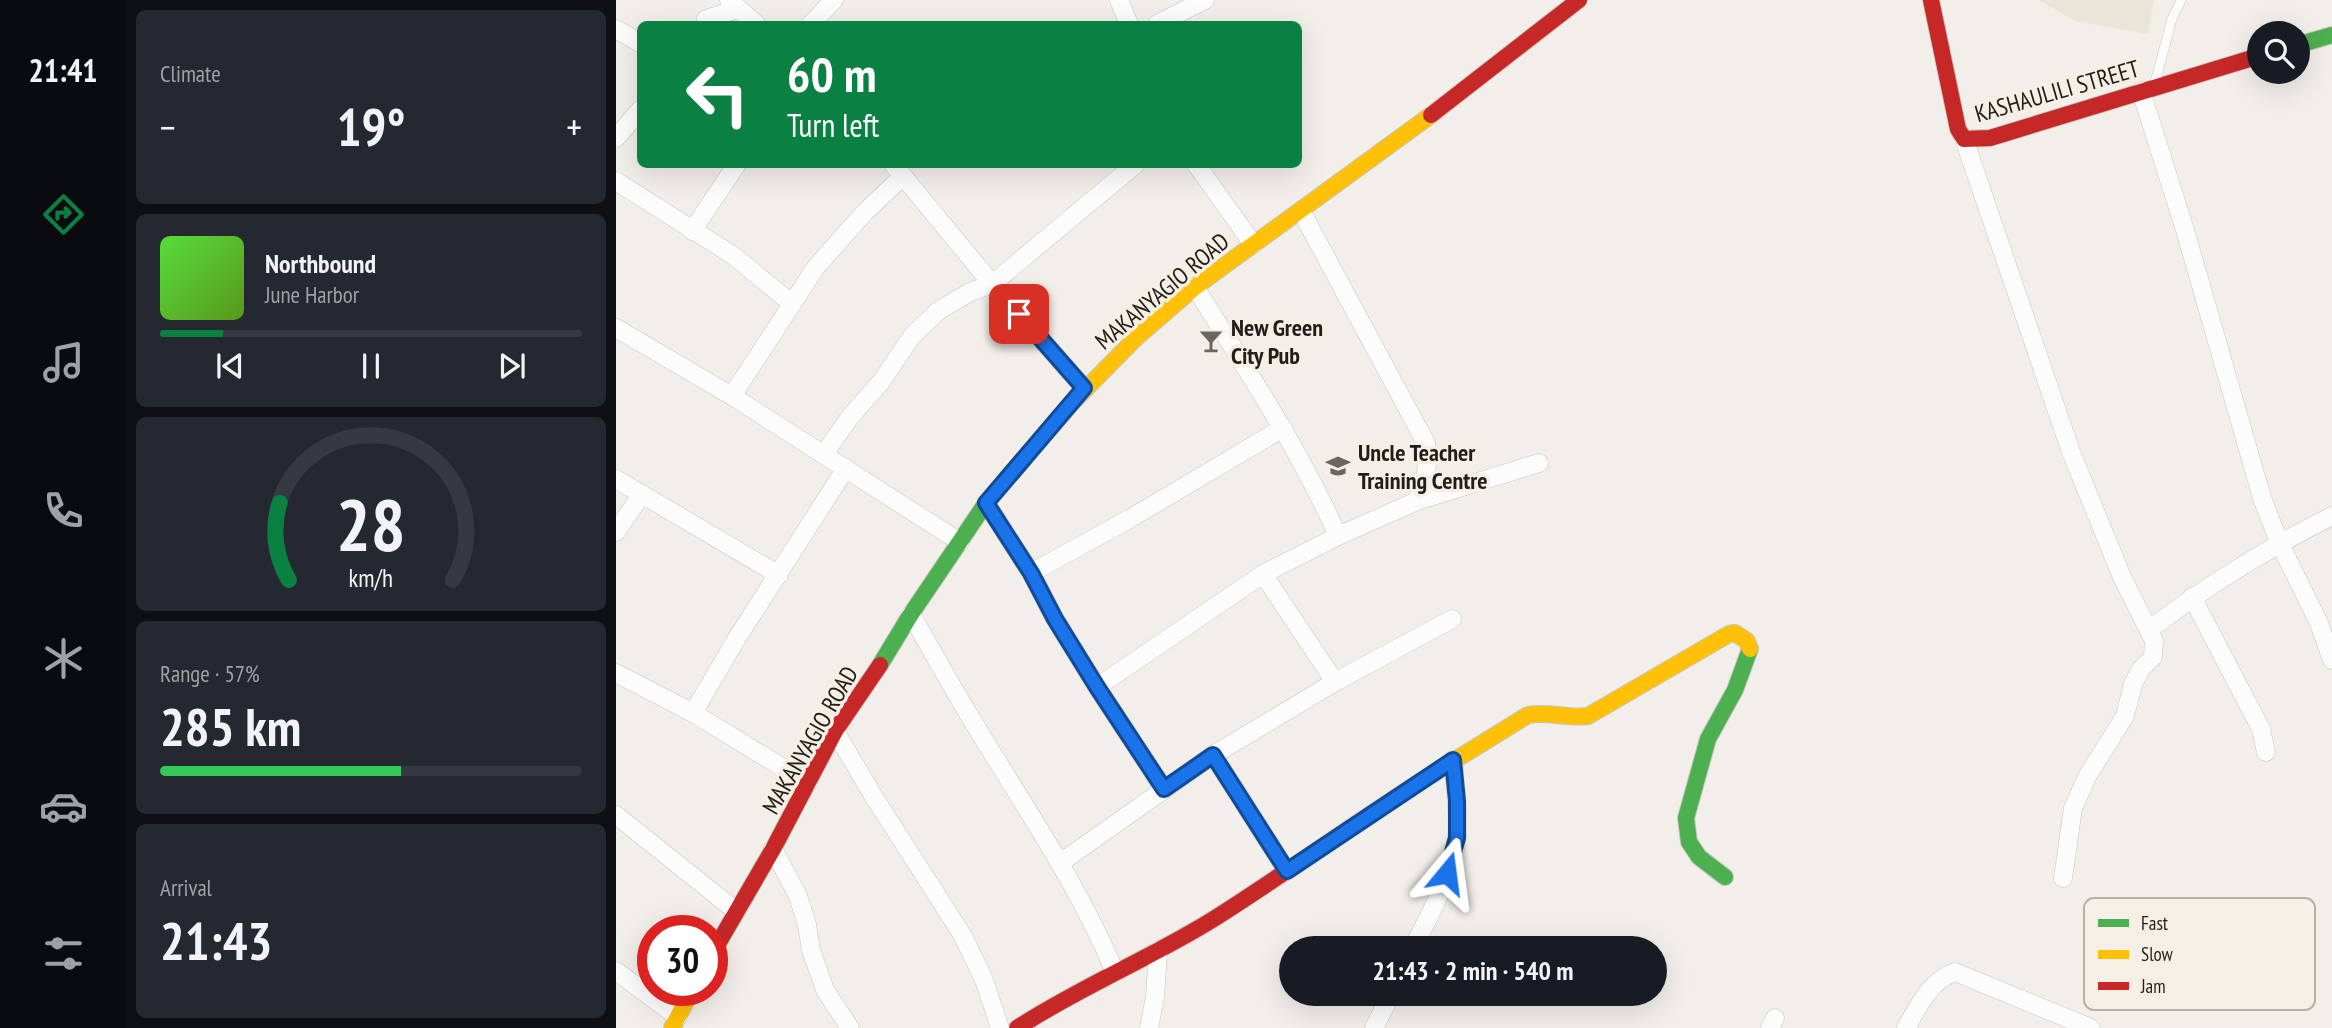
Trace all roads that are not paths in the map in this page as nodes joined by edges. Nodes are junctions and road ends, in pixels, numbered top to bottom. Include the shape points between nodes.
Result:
1 (719, 0) edge
2 (834, 0) edge
3 (1119, 0) edge
4 (1205, 0) edge
5 (1579, 0) edge
6 (1931, 0) edge
7 (2181, 0) edge
8 (734, 5) edge
9 (706, 21) edge
10 (707, 21) edge
11 (753, 21) edge
12 (814, 21) edge
13 (1128, 21) edge
14 (1163, 21) edge
15 (616, 29) edge
16 (2332, 35) edge
17 (637, 41) edge
18 (2310, 41) edge
19 (2247, 60) edge
20 (2147, 89) junction
21 (637, 114) edge
22 (616, 138) edge
23 (1964, 139) junction
24 (734, 168) edge
25 (1131, 168) edge
26 (1199, 168) edge
27 (897, 171) edge
28 (616, 181) edge
29 (1301, 211) junction
30 (692, 231) junction
31 (1253, 244) junction
32 (992, 284) junction
33 (1195, 287) junction
34 (791, 303) junction
35 (616, 328) edge
36 (1084, 388) junction
37 (732, 396) junction
38 (1283, 428) junction
39 (824, 454) junction
40 (1539, 463) dead end
41 (846, 468) junction
42 (616, 479) edge
43 (642, 494) junction
44 (1417, 501) junction
45 (986, 503) junction
46 (2332, 516) edge
47 (616, 532) edge
48 (1338, 536) junction
49 (960, 542) junction
50 (2279, 542) junction
51 (1031, 573) junction
52 (1264, 574) junction
53 (779, 575) junction
54 (2192, 597) junction
55 (911, 614) junction
56 (1452, 619) dead end
57 (2150, 629) junction
58 (2332, 660) edge
59 (616, 673) edge
60 (1335, 682) junction
61 (1097, 687) junction
62 (693, 713) junction
63 (835, 731) junction
64 (2266, 752) dead end
65 (1213, 755) junction
66 (1453, 760) junction
67 (808, 783) junction
68 (1164, 789) junction
69 (616, 815) edge
70 (773, 849) junction
71 (1060, 863) junction
72 (1287, 871) junction
73 (1724, 877) dead end
74 (2063, 878) dead end
75 (736, 911) junction
76 (728, 925) edge
77 (1418, 936) edge
78 (1158, 951) junction
79 (616, 971) edge
80 (1115, 972) junction
81 (684, 1006) edge
82 (1385, 1006) edge
83 (675, 1023) edge
84 (850, 1028) edge
85 (1000, 1028) edge
86 (1017, 1028) edge
87 (1149, 1028) edge
88 (1374, 1028) edge
89 (1906, 1028) edge
90 (2091, 1028) edge

1 - 9 street
2 - 12 street
3 - 13 street
4 - 14 street
5 - 29 street, MAKANYAGIO ROAD
6 - 23 street, KASHAULILI STREET
7 - 20 lane
8 - 10 street
8 - 11 street
15 - 17 street
16 - 18 street
19 - 20 street, KASHAULILI STREET
20 - 23 street, KASHAULILI STREET via 1990,138
20 - 50 street via 2249,459
21 - 22 street
23 - 57 street via 2071,452 2122,577
24 - 30 street
25 - 32 street
26 - 31 street
27 - 32 street
27 - 34 street
28 - 30 street
29 - 31 street, MAKANYAGIO ROAD
29 - 44 street via 1426,443 1427,477
30 - 34 street via 734,256
31 - 33 street, MAKANYAGIO ROAD
32 - 36 street
32 - 39 street via 938,311 912,336
33 - 36 street, MAKANYAGIO ROAD
33 - 38 street
34 - 37 street
35 - 37 street
36 - 45 street, MAKANYAGIO ROAD
37 - 39 street
38 - 48 street via 1316,485
38 - 51 street
39 - 41 street
40 - 44 street
41 - 49 street
41 - 53 street
42 - 43 street
43 - 47 street
43 - 53 street
44 - 48 street
45 - 49 street, MAKANYAGIO ROAD
45 - 51 street
46 - 50 street
48 - 52 street
49 - 55 street, MAKANYAGIO ROAD
50 - 54 street
50 - 58 street
51 - 61 street
52 - 60 street
52 - 61 street
53 - 62 street
54 - 57 street
54 - 64 street via 2261,729
55 - 63 street, MAKANYAGIO ROAD
55 - 71 street
56 - 60 street
57 - 74 street via 2152,657 2137,675 2128,709 2073,808
59 - 62 street
60 - 65 street
61 - 68 street
62 - 67 street
63 - 67 street, MAKANYAGIO ROAD
63 - 85 street via 964,936
65 - 68 street
65 - 72 street
66 - 72 street
66 - 73 street via 1528,715 1588,716 1729,634 1741,635 1750,647 1749,654 1708,739 1686,818 1689,842 1699,857
66 - 77 street via 1457,838 1447,873
67 - 70 street, MAKANYAGIO ROAD
68 - 71 street
69 - 75 street
70 - 75 street, MAKANYAGIO ROAD
70 - 84 street via 798,896 825,990
71 - 80 street
72 - 78 street
75 - 76 street, MAKANYAGIO ROAD
78 - 80 street
78 - 87 street
79 - 83 street
80 - 86 street
81 - 83 street
82 - 88 street
89 - 90 street via 1942,976 1955,972

